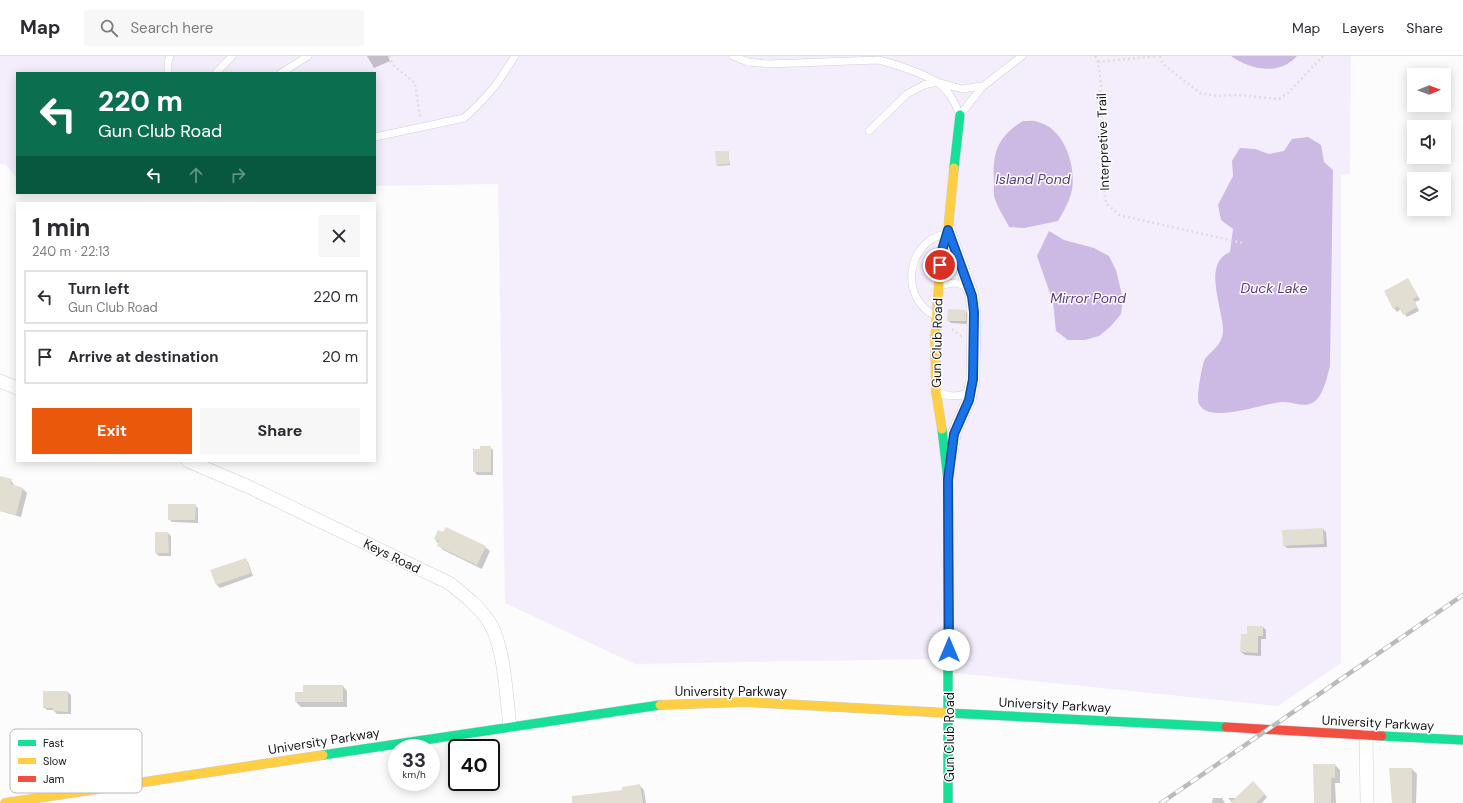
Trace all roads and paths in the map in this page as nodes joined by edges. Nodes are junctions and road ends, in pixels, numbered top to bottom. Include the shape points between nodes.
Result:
1 (170, 56) edge
2 (232, 56) edge
3 (308, 56) edge
4 (389, 56) edge
5 (515, 56) edge
6 (733, 56) edge
7 (1022, 56) edge
8 (1095, 56) edge
9 (1158, 56) edge
10 (1323, 56) edge
11 (1098, 62) junction
12 (168, 72) edge
13 (217, 72) edge
14 (283, 72) edge
15 (937, 82) junction
16 (984, 86) junction
17 (960, 115) junction
18 (422, 126) junction
19 (869, 131) dead end
20 (376, 136) edge
21 (947, 232) junction
22 (1243, 243) dead end
23 (938, 287) junction
24 (970, 290) junction
25 (936, 316) junction
26 (936, 328) junction
27 (973, 347) junction
28 (0, 381) edge
29 (16, 388) edge
30 (936, 390) junction
31 (970, 392) junction
32 (190, 462) edge
33 (948, 480) junction
34 (949, 712) junction
35 (510, 726) junction
36 (1366, 735) junction
37 (1463, 740) edge
38 (142, 782) edge
39 (71, 793) edge
40 (5, 803) edge
41 (948, 803) edge
42 (1367, 803) edge

1 - 12 lane
2 - 13 lane
3 - 14 lane
4 - 18 path via 392,65 415,82
5 - 18 lane via 496,85 464,118
6 - 15 lane via 748,62 768,64 878,60 892,63
7 - 16 lane
8 - 11 path, Interpretive Trail
9 - 10 path via 1163,64 1200,93 1279,100
9 - 11 path
11 - 22 path, Interpretive Trail via 1101,85 1102,184 1106,203 1119,215
15 - 16 lane via 962,89
15 - 17 lane via 954,101
15 - 19 lane via 924,85 907,94
16 - 17 lane
17 - 21 main road, Gun Club Road
18 - 20 lane
21 - 23 main road, Gun Club Road via 941,254
21 - 24 street, Gun Club Road
21 - 25 lane via 933,238 922,247 913,268 912,286 916,299 923,308
23 - 24 lane via 952,283 963,285
23 - 25 main road, Gun Club Road
24 - 27 street, Gun Club Road via 974,312
25 - 26 main road, Gun Club Road
26 - 27 path via 951,328
26 - 30 main road, Gun Club Road
27 - 31 street, Gun Club Road via 973,379
28 - 29 street
30 - 31 lane via 947,396 956,397
30 - 33 main road, Gun Club Road
31 - 33 street, Gun Club Road via 954,434
32 - 35 street, Keys Road via 249,487 449,583 465,596 491,626 499,648
33 - 34 main road, Gun Club Road
34 - 35 main road, University Parkway via 746,702 666,704
34 - 36 main road, University Parkway
34 - 41 main road, Gun Club Road
35 - 38 main road, University Parkway
36 - 37 main road, University Parkway
36 - 42 street
39 - 40 main road, University Parkway

